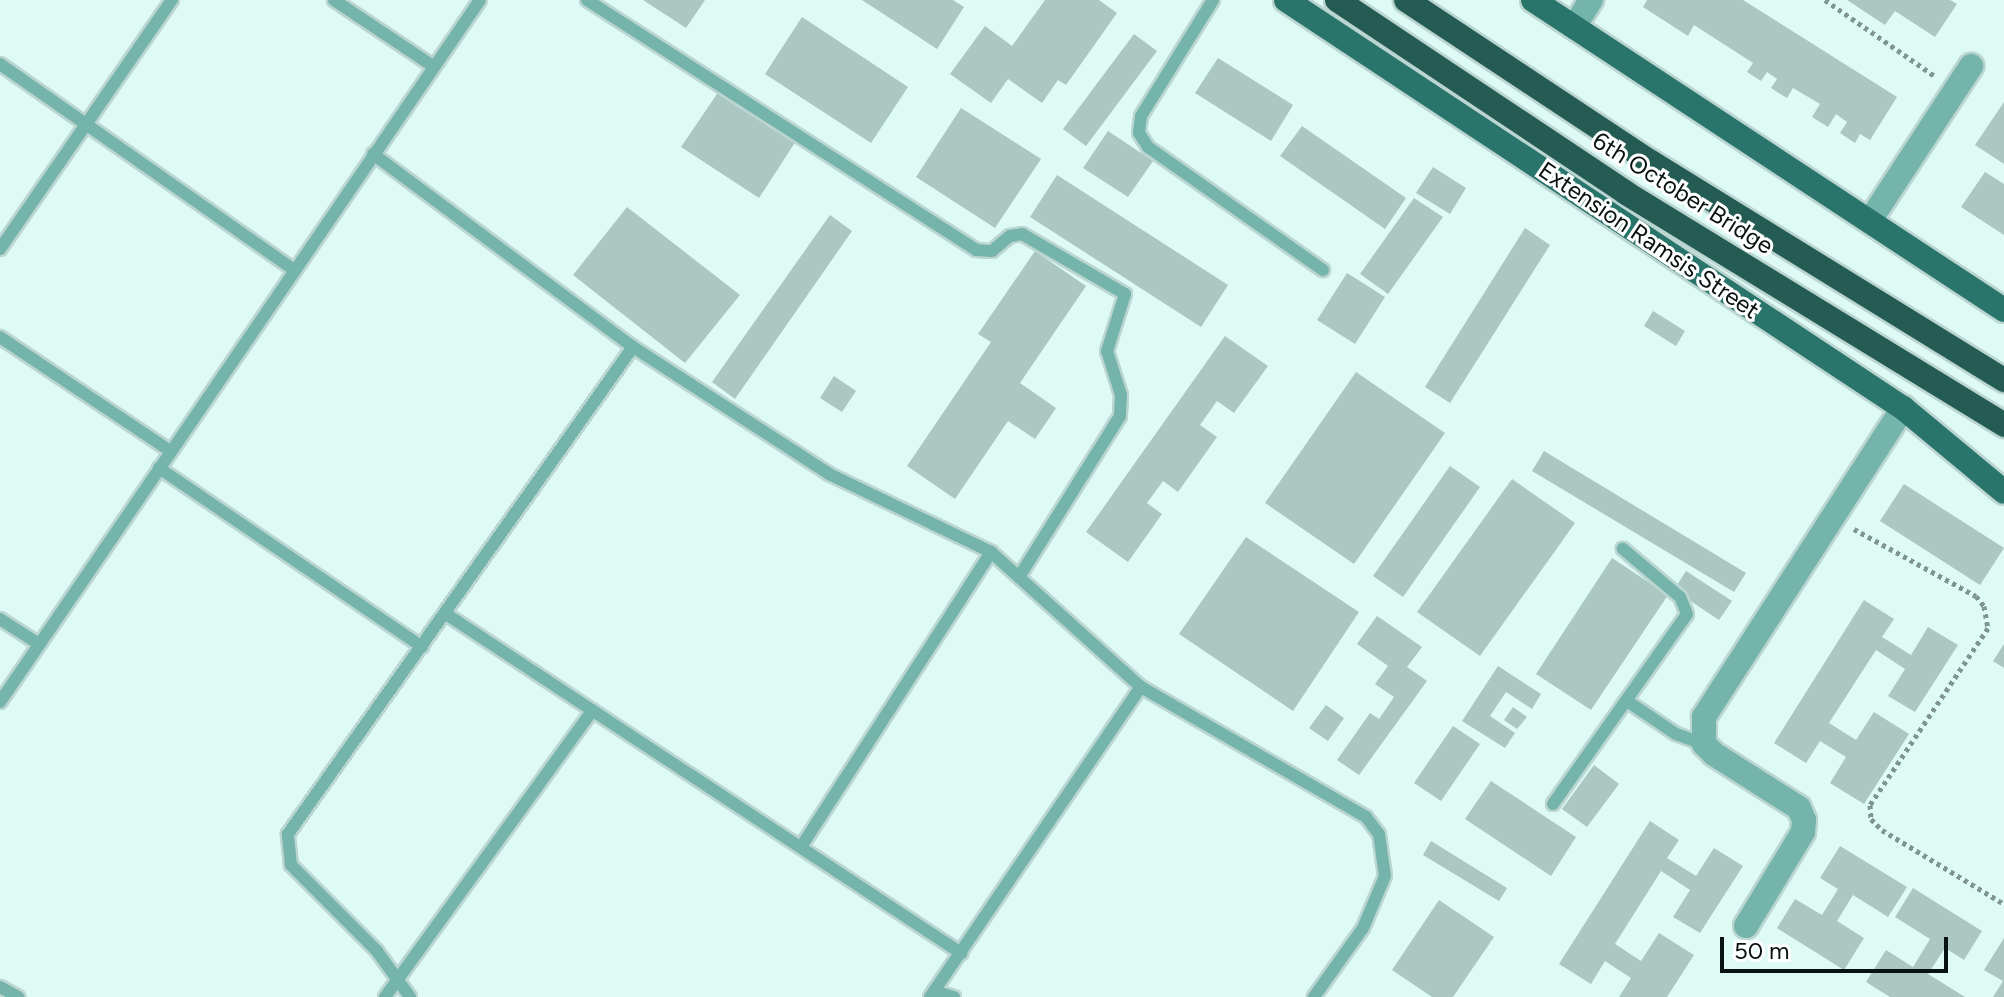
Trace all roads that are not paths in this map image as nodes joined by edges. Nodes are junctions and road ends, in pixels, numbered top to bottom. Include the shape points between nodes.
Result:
1 (172, 0) edge
2 (334, 0) edge
3 (480, 0) edge
4 (587, 0) edge
5 (1213, 0) edge
6 (1286, 0) edge
7 (1337, 0) edge
8 (1406, 0) edge
9 (1533, 0) edge
10 (1591, 0) edge
11 (1574, 27) junction
12 (0, 64) edge
13 (1971, 66) dead end
14 (434, 67) junction
15 (86, 124) junction
16 (373, 154) junction
17 (1871, 219) junction
18 (0, 249) edge
19 (294, 270) junction
20 (1323, 270) dead end
21 (2004, 310) edge
22 (0, 337) edge
23 (633, 347) junction
24 (2004, 380) edge
25 (1903, 408) junction
26 (2004, 425) edge
27 (170, 451) junction
28 (159, 468) junction
29 (2004, 492) edge
30 (1623, 549) dead end
31 (991, 552) junction
32 (1019, 577) junction
33 (446, 614) junction
34 (0, 619) edge
35 (39, 644) junction
36 (422, 647) junction
37 (1141, 687) junction
38 (1627, 701) junction
39 (0, 702) edge
40 (593, 710) junction
41 (1704, 744) junction
42 (1553, 804) dead end
43 (801, 847) junction
44 (1746, 926) dead end
45 (961, 953) junction
46 (398, 978) junction
47 (0, 987) edge
48 (932, 994) edge
49 (18, 997) edge
50 (385, 997) edge
51 (410, 997) edge
52 (954, 997) edge
53 (1314, 997) edge

1 - 15 lane
2 - 14 lane
3 - 14 lane
4 - 32 lane via 976,250 992,251 1010,236 1022,234 1125,294 1107,351 1121,395 1120,416
5 - 20 lane via 1141,116 1142,141
6 - 25 main road, Extension Ramsis Street
7 - 26 highway, 6th October Bridge via 1626,193
8 - 24 highway, 6th October Bridge via 1651,162
9 - 11 main road
10 - 11 street
11 - 17 main road
12 - 15 lane
13 - 17 street
14 - 16 lane
15 - 18 lane
15 - 19 lane
16 - 19 lane
16 - 23 lane
17 - 21 main road
19 - 27 lane
22 - 27 lane
23 - 31 lane via 829,474
23 - 33 lane
25 - 29 main road, Extension Ramsis Street
25 - 41 street via 1704,717
27 - 28 lane
28 - 35 lane
28 - 36 lane
30 - 38 lane via 1680,597 1687,614
31 - 32 lane
31 - 43 lane
32 - 37 lane
33 - 36 lane
33 - 40 lane
34 - 35 lane
35 - 39 lane
36 - 46 lane via 296,819 286,850 291,865
37 - 45 lane
37 - 53 lane via 1348,804 1379,834 1385,876 1378,897
38 - 41 lane via 1676,734
38 - 42 lane
40 - 43 lane
40 - 46 lane
41 - 44 street via 1799,808 1804,820 1803,832
43 - 45 lane
45 - 48 lane
46 - 50 lane
46 - 51 lane
47 - 49 lane
48 - 52 lane

